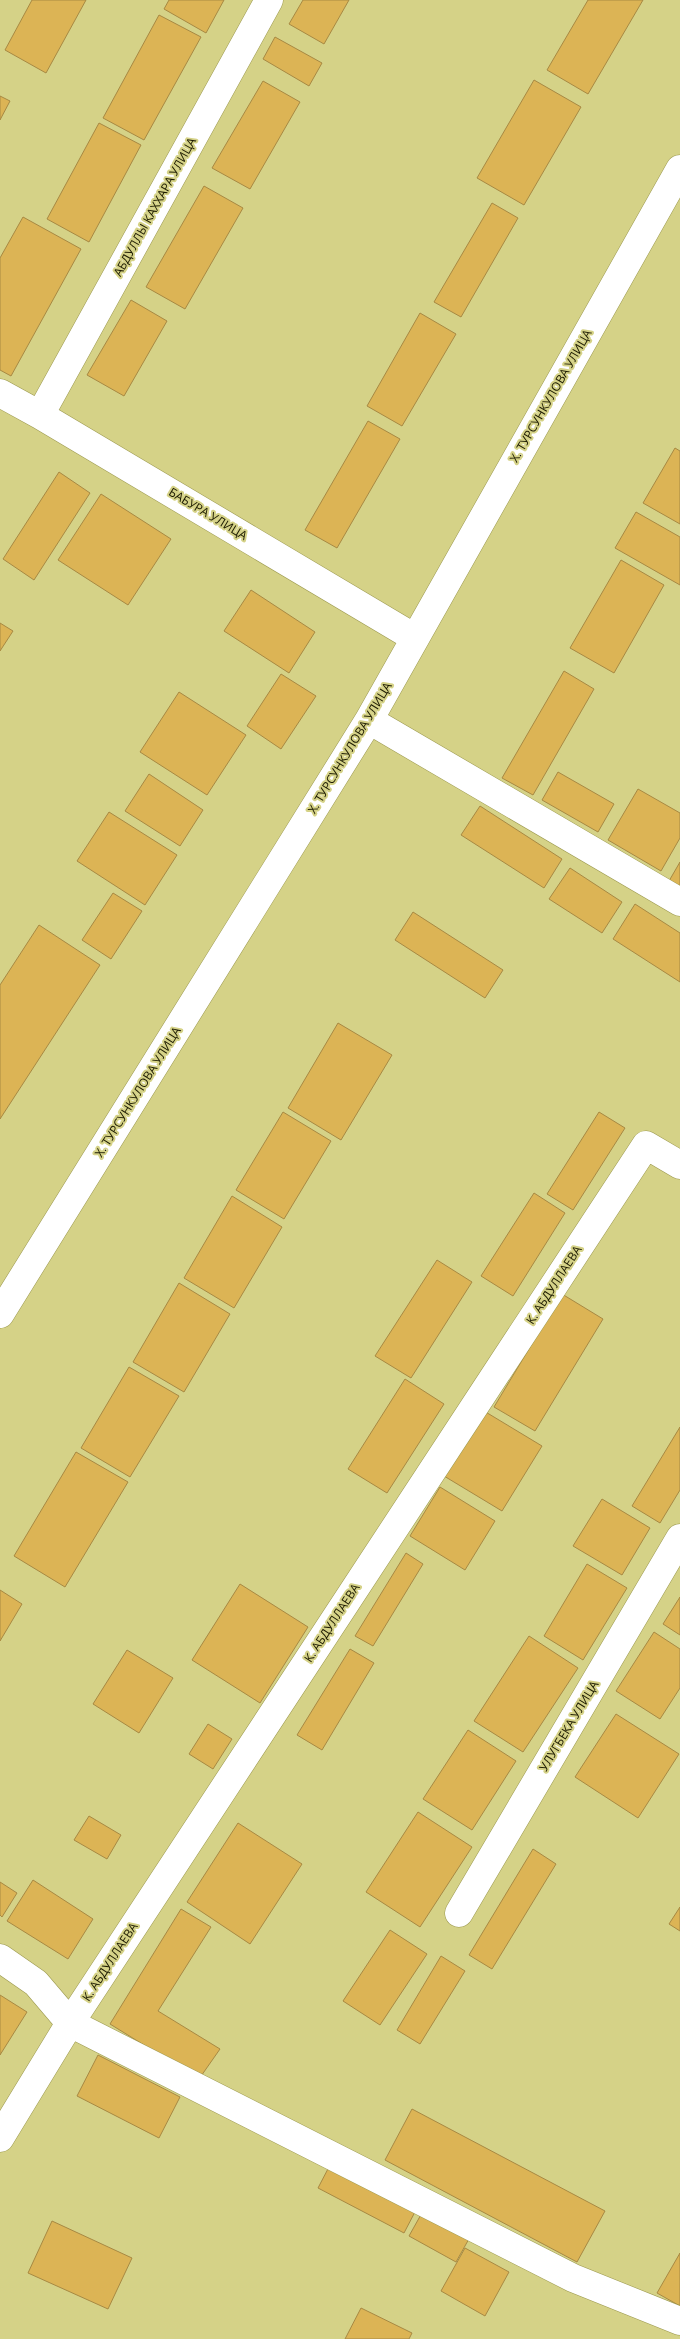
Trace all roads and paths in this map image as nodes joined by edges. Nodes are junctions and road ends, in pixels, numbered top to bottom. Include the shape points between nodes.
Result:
1 (269, 0) edge
2 (680, 169) edge
3 (0, 393) edge
4 (40, 415) junction
5 (415, 638) junction
6 (369, 720) junction
7 (680, 902) edge
8 (680, 1165) edge
9 (0, 1314) edge
10 (680, 1538) edge
11 (459, 1913) dead end
12 (0, 1958) edge
13 (70, 2023) junction
14 (0, 2138) edge
15 (680, 2321) edge

1 - 4 street, АБДУЛЛЫ КАХХАРА УЛИЦА
2 - 5 street, Х. ТУРСУНКУЛОВА УЛИЦА
3 - 4 street, БАБУРА УЛИЦА
4 - 5 street, БАБУРА УЛИЦА
5 - 6 street, Х. ТУРСУНКУЛОВА УЛИЦА
6 - 7 street
6 - 9 street, Х. ТУРСУНКУЛОВА УЛИЦА
8 - 13 street, К. АБДУЛЛАЕВА via 646,1145
10 - 11 street, УЛУГБЕКА УЛИЦА
12 - 13 street via 36,1983
13 - 14 street, К. АБДУЛЛАЕВА
13 - 15 street via 573,2278

